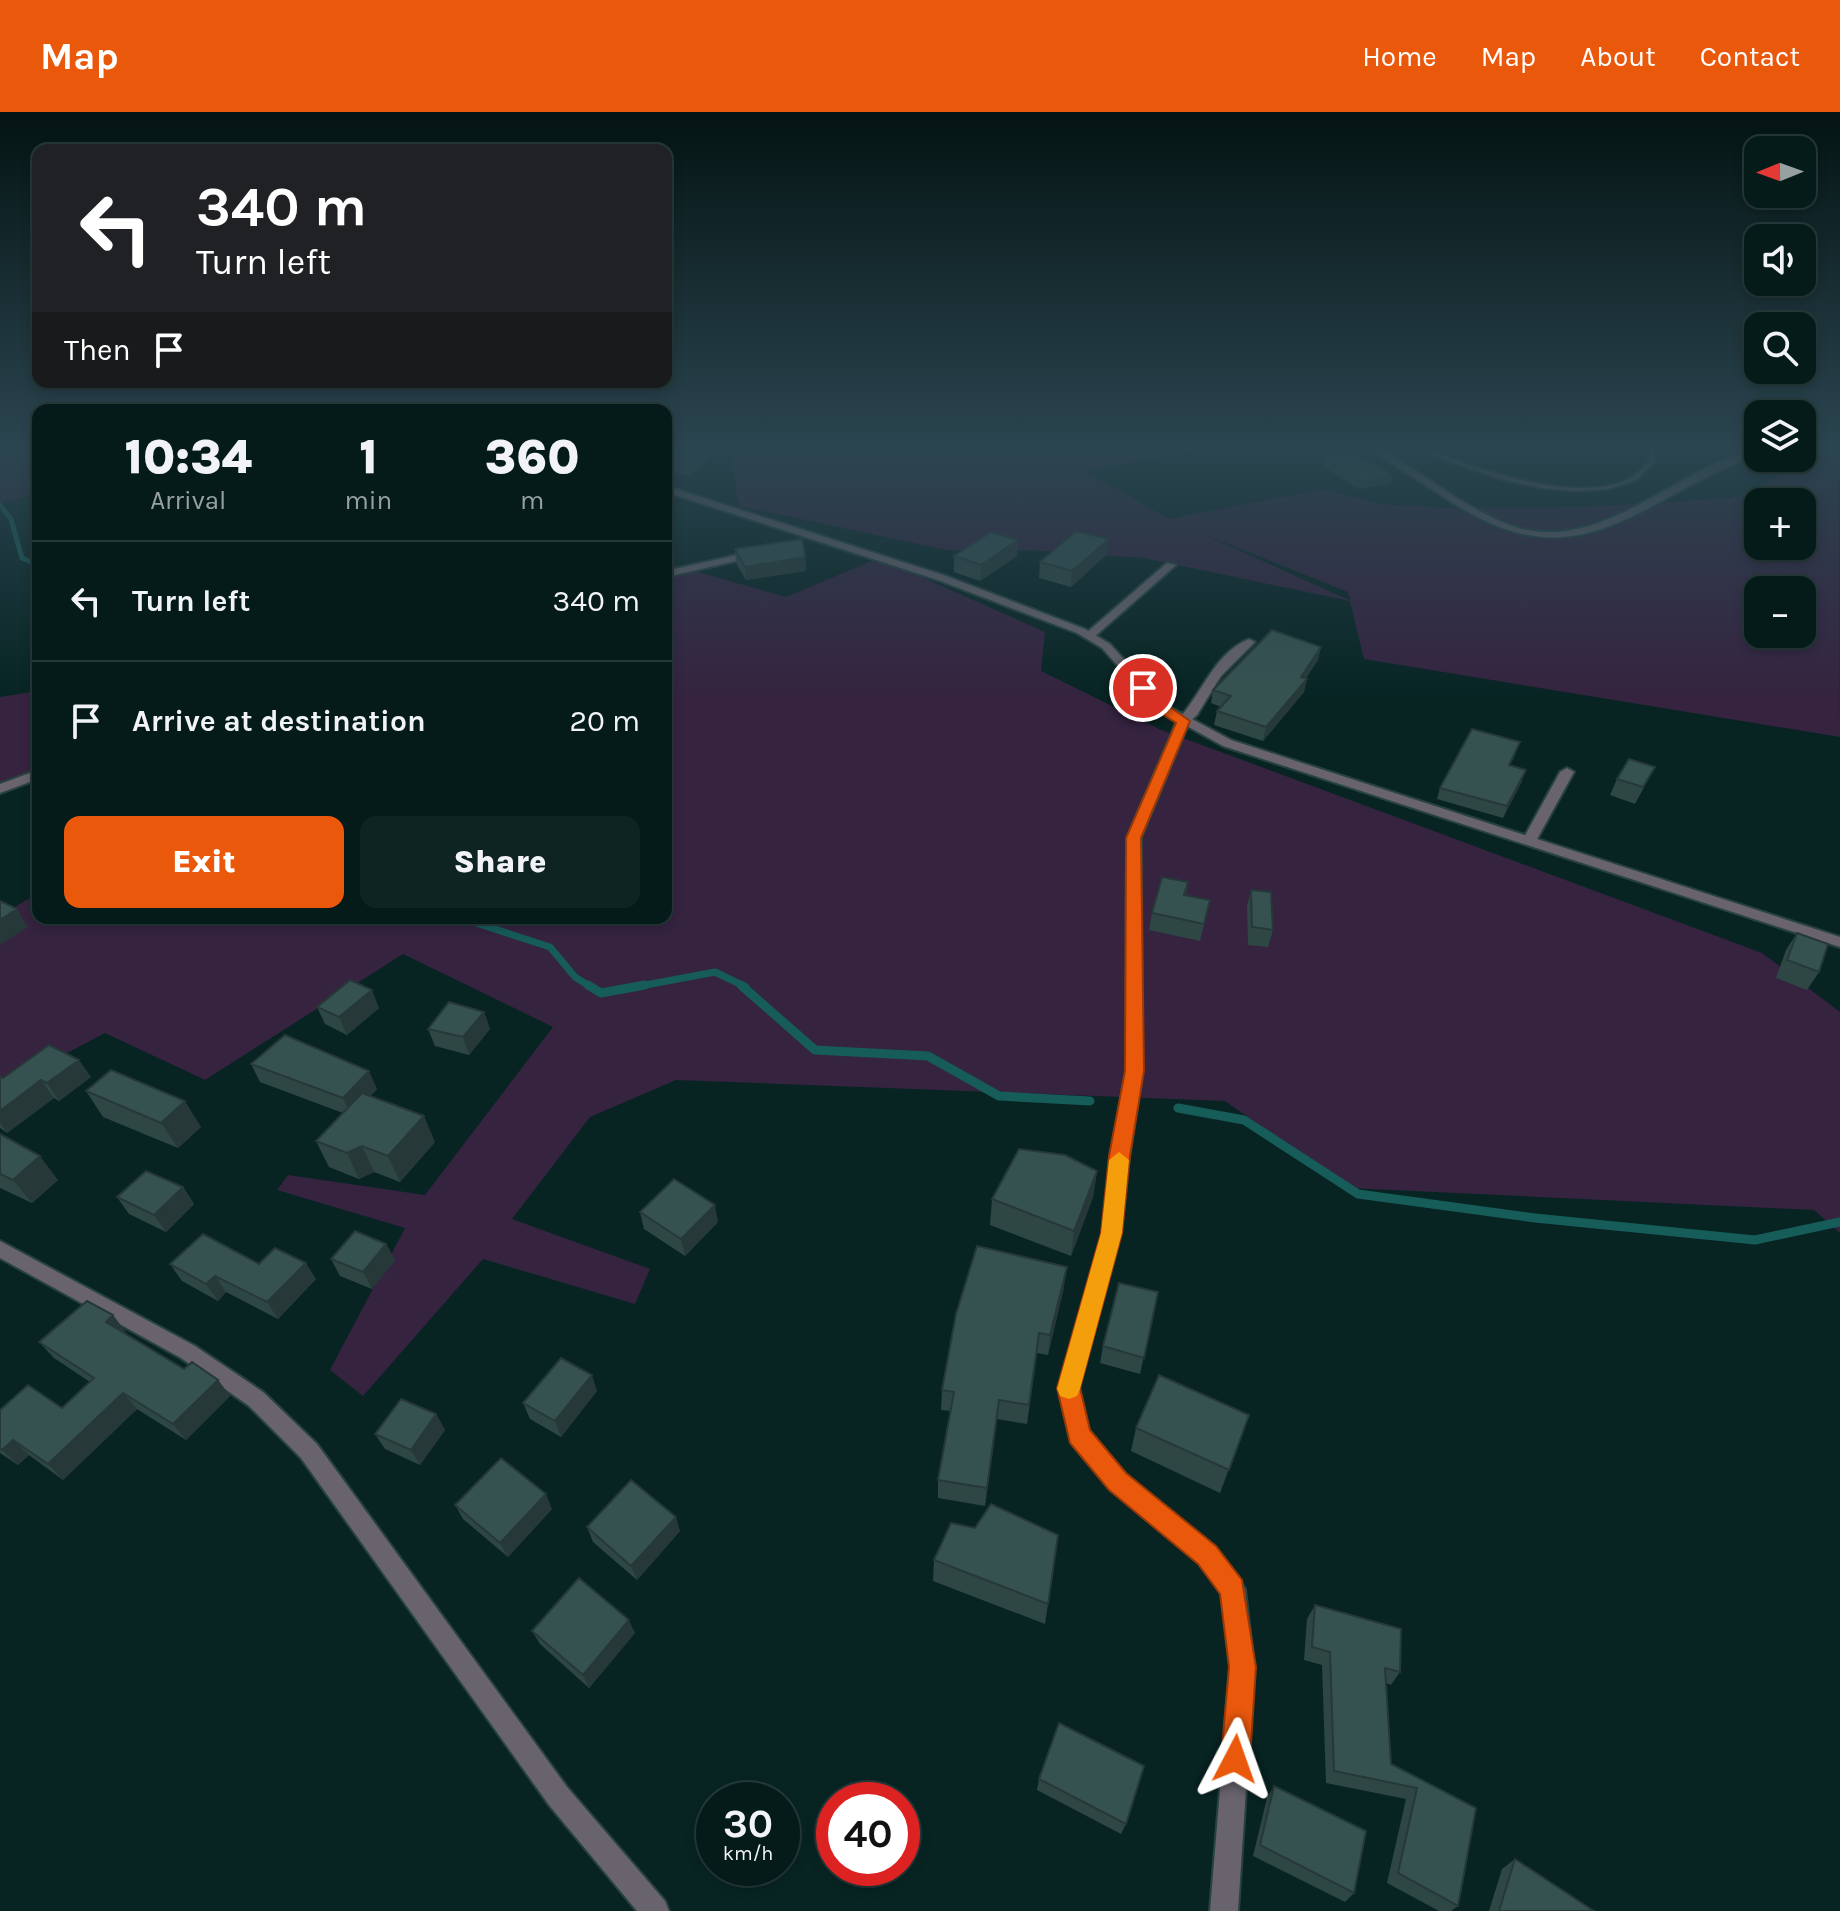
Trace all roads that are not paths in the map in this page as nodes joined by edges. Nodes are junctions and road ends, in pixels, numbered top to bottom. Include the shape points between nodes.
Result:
1 (799, 532) edge
2 (1544, 532) edge
3 (1574, 532) edge
4 (801, 540) edge
5 (788, 545) edge
6 (763, 551) edge
7 (1171, 565) dead end
8 (672, 573) edge
9 (1089, 636) junction
10 (1249, 642) dead end
11 (1183, 721) junction
12 (1567, 772) dead end
13 (32, 776) edge
14 (0, 789) edge
15 (1529, 841) junction
16 (1840, 942) edge
17 (0, 1249) edge
18 (655, 1911) edge
19 (1224, 1911) edge

1 - 9 street via 942,578
2 - 3 street
4 - 5 street
6 - 8 street
7 - 9 street
9 - 11 street via 1106,646 1162,708
10 - 11 street via 1230,657 1195,712
11 - 15 street via 1227,743
11 - 19 street via 1134,838 1134,1071 1112,1233 1069,1388 1079,1435 1117,1481 1207,1555 1233,1589 1242,1667
12 - 15 street
13 - 14 street
15 - 16 street
17 - 18 street via 188,1352 256,1399 309,1451 558,1796

